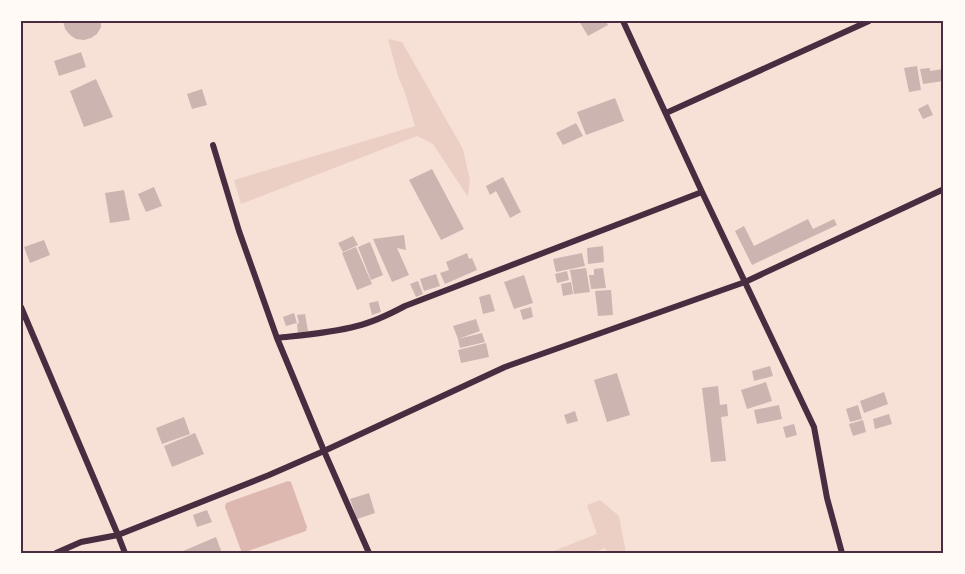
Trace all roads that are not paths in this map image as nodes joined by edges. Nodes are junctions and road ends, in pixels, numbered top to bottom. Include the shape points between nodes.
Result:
1 (623, 21) edge
2 (869, 21) edge
3 (666, 113) junction
4 (213, 145) dead end
5 (944, 189) edge
6 (702, 192) junction
7 (745, 282) junction
8 (21, 308) edge
9 (277, 338) junction
10 (324, 451) junction
11 (118, 535) junction
12 (56, 553) edge
13 (125, 553) edge
14 (369, 553) edge
15 (842, 553) edge

1 - 3 street
2 - 3 street
3 - 6 street
4 - 9 street
5 - 7 street
6 - 7 street
6 - 9 street via 358,326
7 - 10 street via 505,367
7 - 15 street via 814,427
8 - 11 street
9 - 10 street
10 - 11 street
10 - 14 street
11 - 12 street via 81,542
11 - 13 street

